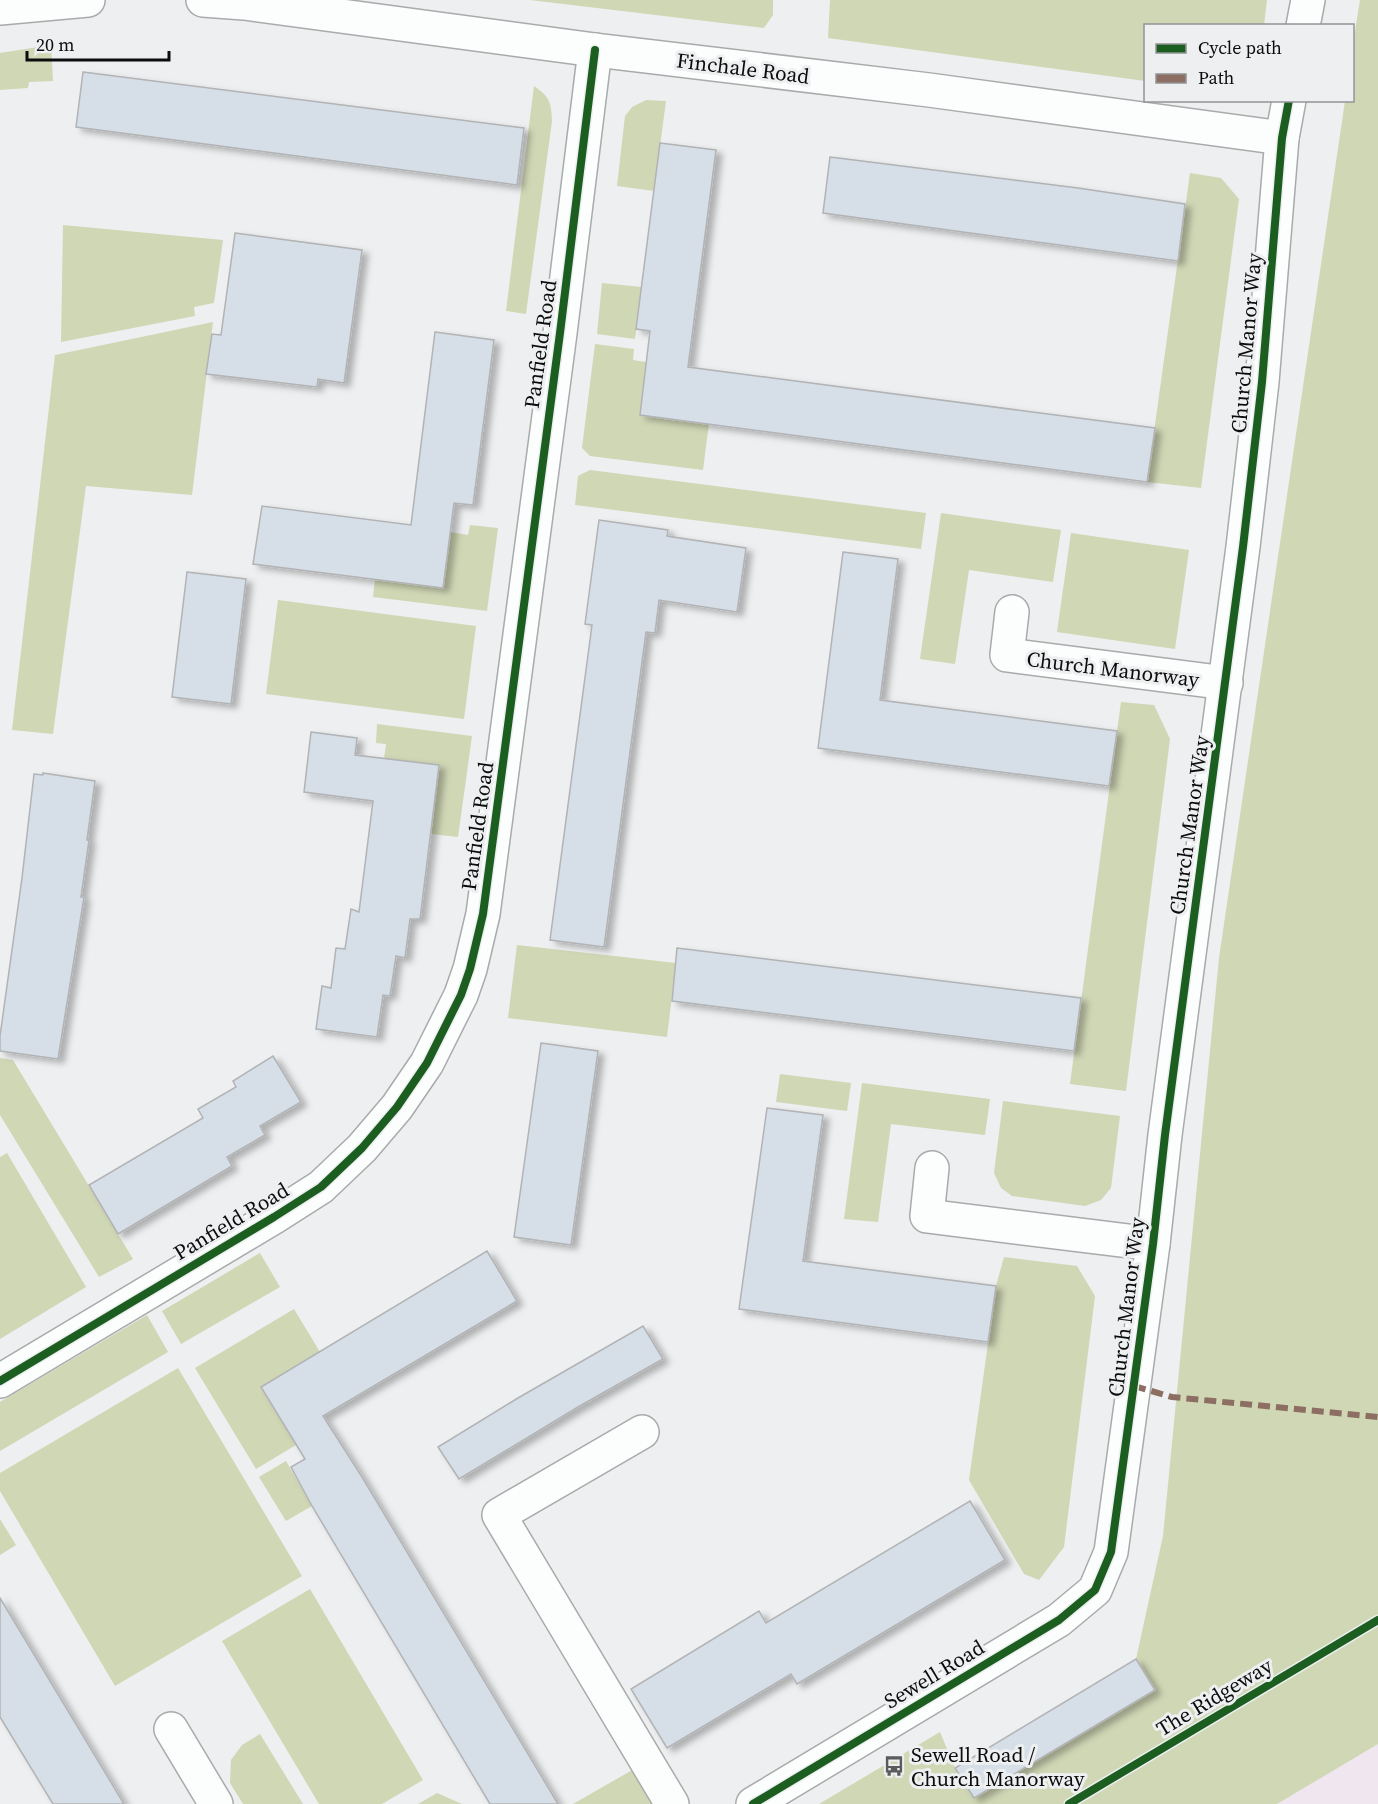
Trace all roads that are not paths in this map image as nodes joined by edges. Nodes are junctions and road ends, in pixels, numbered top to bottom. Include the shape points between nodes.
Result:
1 (88, 0) edge
2 (203, 0) edge
3 (1308, 0) edge
4 (0, 8) edge
5 (336, 8) edge
6 (436, 14) edge
7 (1303, 24) edge
8 (595, 50) junction
9 (1289, 102) edge
10 (1282, 138) junction
11 (1012, 612) dead end
12 (1226, 683) junction
13 (932, 1168) dead end
14 (1153, 1244) junction
15 (0, 1380) edge
16 (642, 1432) dead end
17 (1111, 1552) joint
18 (171, 1729) dead end
19 (216, 1804) edge
20 (672, 1804) edge
21 (753, 1804) edge

1 - 4 street
2 - 5 street, Finchale Road
3 - 7 street
5 - 6 street, Finchale Road
6 - 8 street, Finchale Road
8 - 10 street, Finchale Road
8 - 15 street, Panfield Road via 483,914 461,995 428,1063 397,1107 321,1187
9 - 10 street, Church Manor Way
10 - 12 street, Church Manor Way via 1262,382
11 - 12 street, Church Manorway via 1007,655
12 - 14 street, Church Manor Way
13 - 14 street via 927,1216
14 - 17 street, Church Manor Way
16 - 20 street via 499,1515
17 - 21 street, Sewell Road via 1095,1590 1059,1620
18 - 19 street

